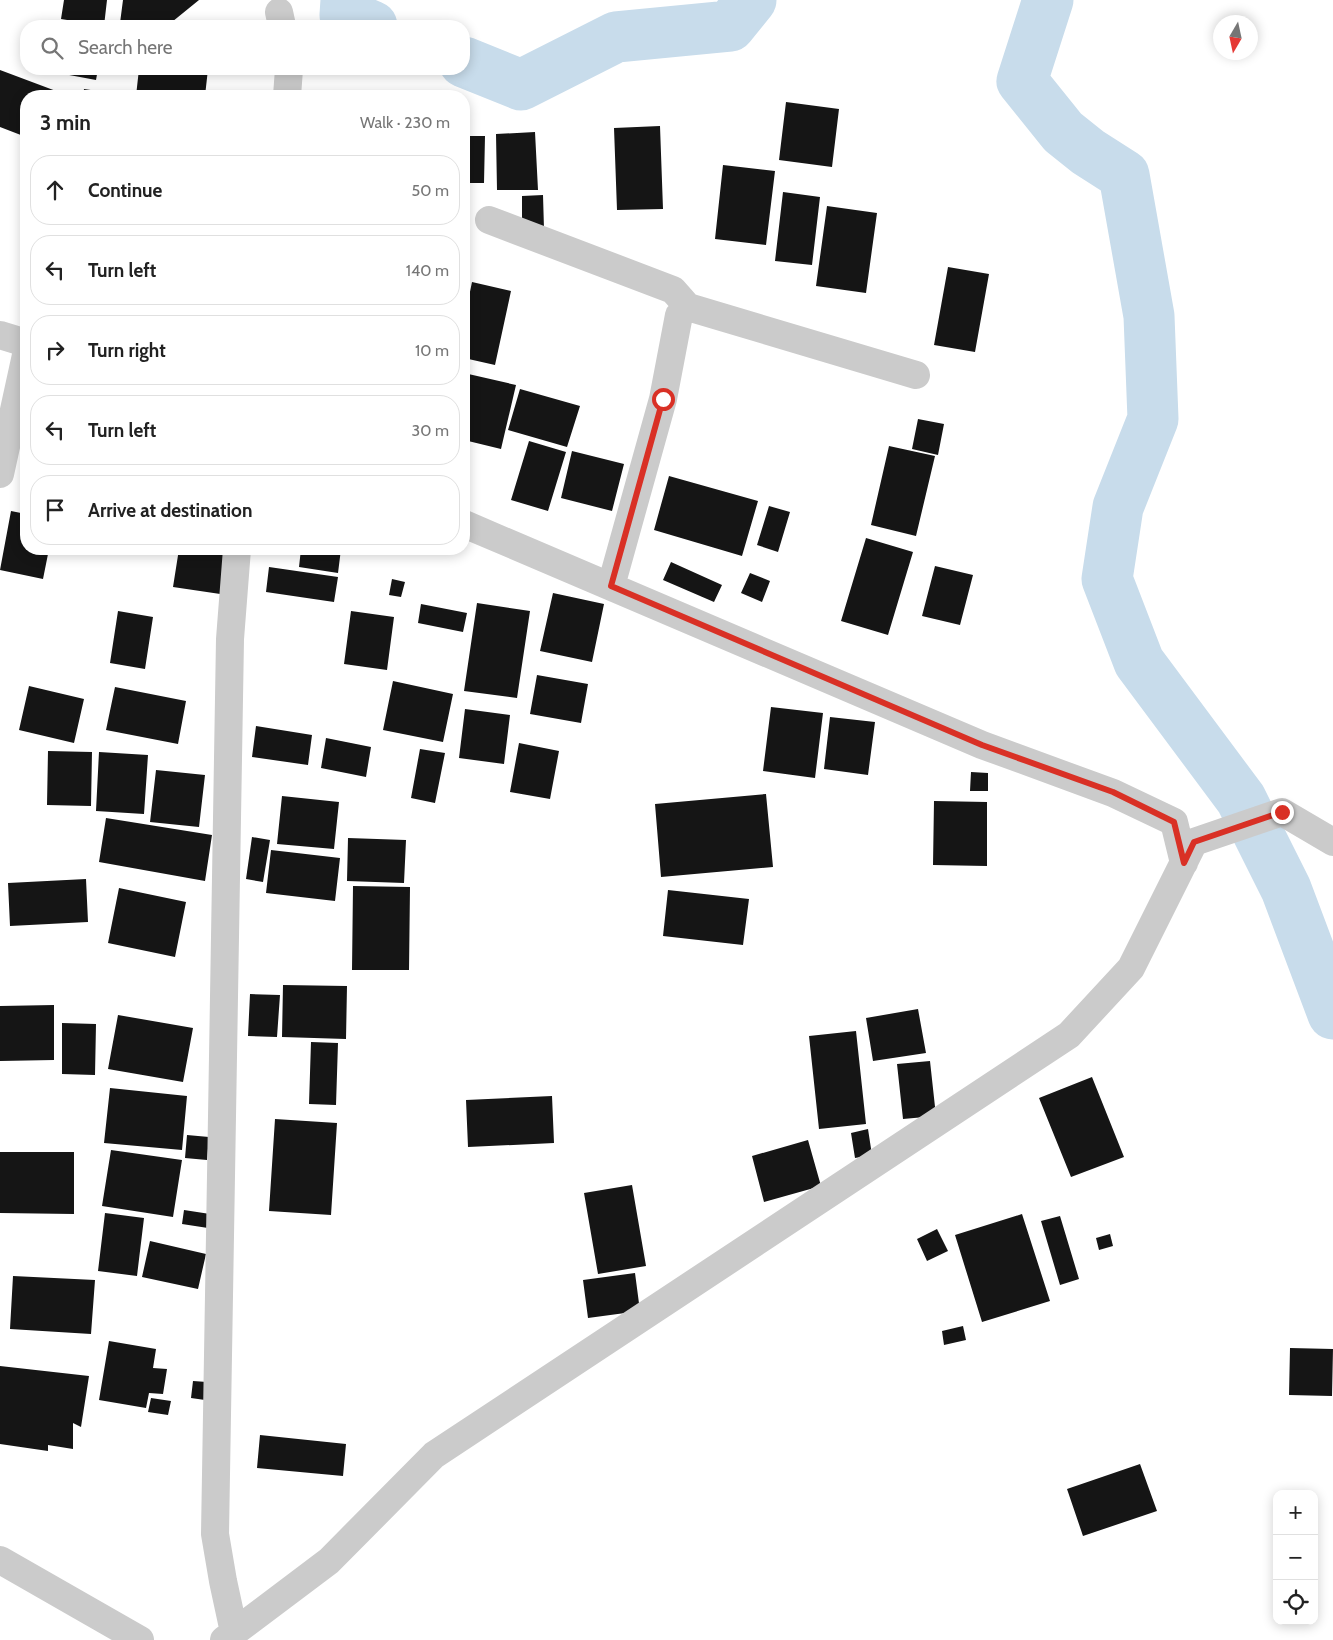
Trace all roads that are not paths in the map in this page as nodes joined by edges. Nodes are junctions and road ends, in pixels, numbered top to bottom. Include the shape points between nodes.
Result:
1 (289, 75) edge
2 (287, 90) edge
3 (489, 220) dead end
4 (688, 308) junction
5 (0, 335) edge
6 (20, 341) edge
7 (916, 375) dead end
8 (20, 382) edge
9 (0, 474) edge
10 (470, 527) edge
11 (237, 555) edge
12 (611, 586) junction
13 (1333, 842) edge
14 (1189, 852) junction
15 (0, 1560) edge
16 (229, 1636) edge
17 (140, 1640) edge

1 - 2 street
3 - 4 street via 673,290
4 - 7 street
4 - 12 street via 679,315 663,399
5 - 6 street
8 - 9 street
10 - 12 street
11 - 16 street via 230,639 216,1534
12 - 14 street via 982,745 1113,792 1174,822
13 - 14 street via 1282,812
14 - 16 street via 1131,968 1069,1035 434,1455 329,1561
15 - 17 street

